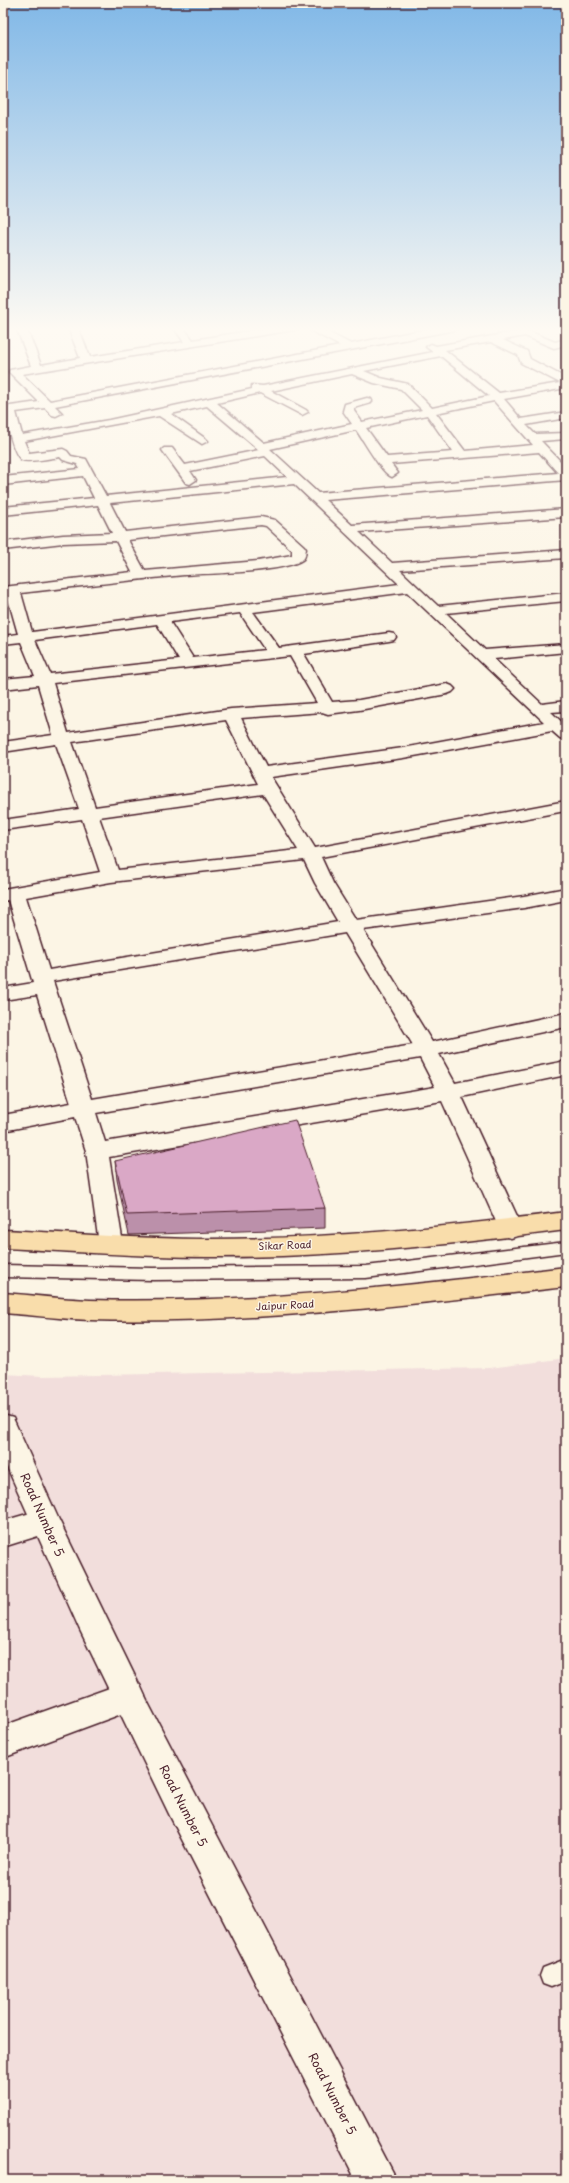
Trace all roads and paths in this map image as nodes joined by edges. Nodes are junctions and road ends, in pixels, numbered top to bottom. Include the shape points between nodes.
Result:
1 (14, 429) edge
2 (108, 429) edge
3 (185, 429) edge
4 (240, 429) edge
5 (347, 429) edge
6 (360, 429) edge
7 (442, 429) edge
8 (523, 429) edge
9 (3, 431) edge
10 (73, 431) joint
11 (16, 434) junction
12 (566, 436) edge
13 (532, 438) junction
14 (202, 441) dead end
15 (542, 448) junction
16 (168, 450) dead end
17 (265, 450) junction
18 (461, 454) junction
19 (382, 461) junction
20 (182, 469) junction
21 (564, 470) edge
22 (87, 472) junction
23 (296, 480) junction
24 (3, 481) edge
25 (198, 490) junction
26 (405, 490) junction
27 (316, 497) junction
28 (102, 499) junction
29 (3, 511) edge
30 (566, 513) edge
31 (349, 529) junction
32 (119, 537) junction
33 (3, 546) edge
34 (566, 554) edge
35 (391, 567) junction
36 (140, 575) junction
37 (410, 587) junction
38 (8, 591) edge
39 (566, 597) edge
40 (243, 608) junction
41 (436, 610) junction
42 (161, 619) junction
43 (26, 636) junction
44 (389, 637) dead end
45 (3, 640) edge
46 (566, 648) edge
47 (295, 651) junction
48 (275, 654) junction
49 (484, 655) junction
50 (188, 663) junction
51 (44, 679) junction
52 (3, 684) edge
53 (447, 689) dead end
54 (566, 706) edge
55 (539, 708) junction
56 (328, 709) junction
57 (231, 714) junction
58 (561, 730) edge
59 (62, 738) junction
60 (3, 747) edge
61 (264, 781) junction
62 (565, 806) edge
63 (89, 813) junction
64 (3, 825) edge
65 (310, 854) junction
66 (112, 876) junction
67 (9, 894) edge
68 (566, 894) edge
69 (351, 926) junction
70 (44, 982) junction
71 (3, 994) edge
72 (566, 1020) edge
73 (426, 1050) junction
74 (566, 1068) edge
75 (449, 1092) junction
76 (84, 1108) junction
77 (3, 1124) edge
78 (97, 1151) junction
79 (566, 1221) edge
80 (511, 1229) junction
81 (3, 1239) edge
82 (111, 1244) junction
83 (566, 1247) edge
84 (3, 1271) edge
85 (566, 1277) edge
86 (3, 1303) edge
87 (3, 1426) edge
88 (44, 1522) junction
89 (3, 1534) edge
90 (129, 1696) junction
91 (3, 1742) edge
92 (377, 2180) edge

1 - 11 street
2 - 10 street
3 - 14 street
4 - 17 street
5 - 17 street
6 - 19 street
7 - 18 street
8 - 13 street
9 - 11 street
10 - 11 street
11 - 22 street via 24,457 63,453 67,458 82,462
12 - 13 street
13 - 15 street
15 - 18 street
15 - 21 street
16 - 20 street
17 - 20 street
17 - 23 street
18 - 19 street
19 - 26 street
20 - 25 street
21 - 26 street
22 - 24 street
22 - 28 street
23 - 25 street
23 - 27 street
25 - 28 street
26 - 27 street
27 - 31 street
28 - 29 street
28 - 32 street
30 - 31 street
31 - 35 street
32 - 33 street via 63,538
32 - 36 street
32 - 36 street via 261,521 270,523 299,549 300,553 292,559 262,564
34 - 35 street
35 - 37 street
36 - 38 street
37 - 40 street
37 - 41 street
38 - 43 street
39 - 41 street
40 - 42 street
40 - 48 street
41 - 49 street
42 - 43 street
42 - 50 street
43 - 45 street
43 - 51 street
44 - 47 street
46 - 49 street
47 - 48 street
47 - 56 street
48 - 50 street
49 - 55 street
50 - 51 street
51 - 52 street
51 - 59 street
53 - 56 street
54 - 55 street
55 - 58 street
56 - 57 street
57 - 59 street
57 - 61 street
58 - 61 street via 403,752
59 - 60 street
59 - 63 street
61 - 63 street
61 - 65 street
62 - 65 street
63 - 64 street
63 - 66 street
65 - 66 street
65 - 69 street via 324,883
66 - 67 street
67 - 70 street
68 - 69 street
69 - 70 street
69 - 73 street
70 - 71 street
70 - 76 street
72 - 73 street
73 - 75 street
73 - 76 street
74 - 75 street
75 - 78 street
75 - 80 street
76 - 77 street
76 - 78 street
78 - 82 street
79 - 80 main road, Sikar Road
80 - 82 main road, Sikar Road via 376,1242 208,1248
81 - 82 main road, Sikar Road
83 - 84 lane via 366,1272 153,1274
85 - 86 main road, Jaipur Road via 347,1302 188,1310 101,1310
87 - 88 street, Road Number 5
88 - 89 street
88 - 90 street, Road Number 5
90 - 91 street
90 - 92 street, Road Number 5 via 180,1801

